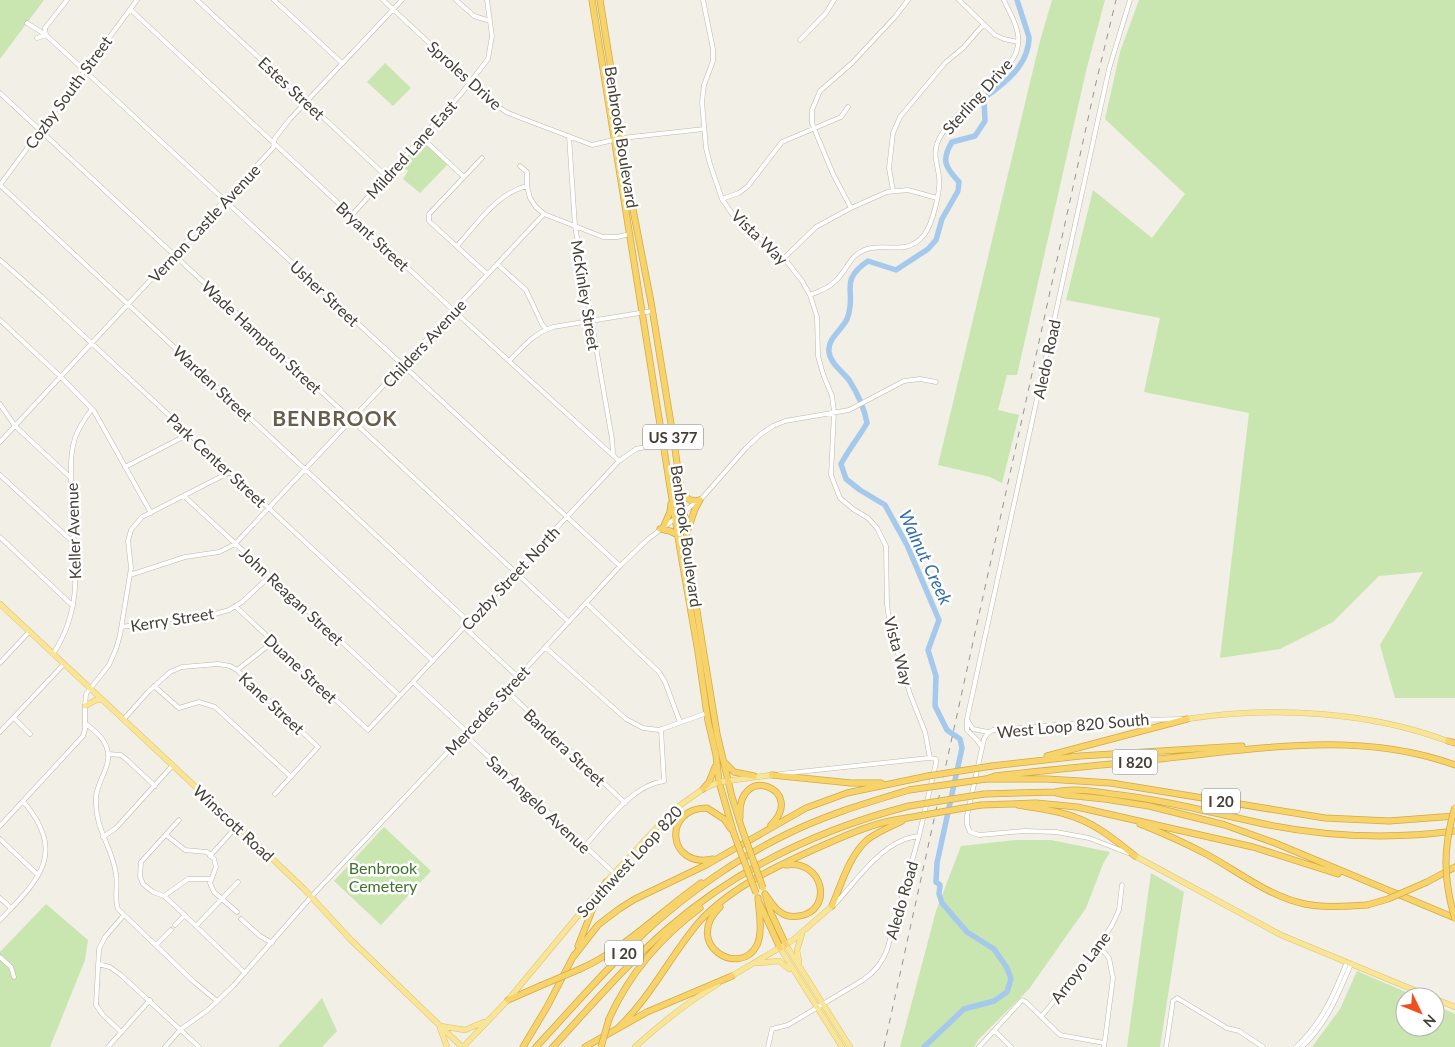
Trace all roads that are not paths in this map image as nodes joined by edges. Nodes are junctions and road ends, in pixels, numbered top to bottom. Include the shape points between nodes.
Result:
1 (67, 0) edge
2 (137, 0) edge
3 (197, 0) edge
4 (274, 0) edge
5 (384, 0) edge
6 (402, 0) edge
7 (456, 0) edge
8 (487, 0) edge
9 (592, 0) edge
10 (600, 0) edge
11 (703, 0) edge
12 (834, 0) edge
13 (908, 0) edge
14 (959, 0) edge
15 (1004, 0) edge
16 (1130, 0) edge
17 (130, 9) junction
18 (393, 9) junction
19 (490, 21) junction
20 (27, 22) dead end
21 (984, 24) junction
22 (46, 35) junction
23 (37, 38) dead end
24 (800, 40) dead end
25 (1018, 42) junction
26 (342, 63) junction
27 (85, 71) junction
28 (470, 82) junction
29 (0, 93) edge
30 (306, 101) junction
31 (848, 108) dead end
32 (704, 128) junction
33 (814, 128) junction
34 (40, 130) junction
35 (569, 136) junction
36 (421, 137) junction
37 (622, 138) junction
38 (614, 140) junction
39 (274, 144) junction
40 (482, 158) dead end
41 (520, 166) dead end
42 (386, 176) junction
43 (464, 177) junction
44 (0, 185) edge
45 (527, 186) junction
46 (893, 191) junction
47 (937, 198) junction
48 (722, 199) junction
49 (224, 201) junction
50 (850, 208) junction
51 (544, 214) junction
52 (351, 216) junction
53 (575, 226) junction
54 (630, 234) junction
55 (457, 246) junction
56 (174, 255) junction
57 (784, 258) junction
58 (0, 260) edge
59 (497, 264) junction
60 (487, 274) junction
61 (810, 295) junction
62 (128, 305) junction
63 (454, 311) junction
64 (652, 311) junction
65 (643, 313) junction
66 (0, 320) edge
67 (590, 321) junction
68 (546, 329) junction
69 (92, 344) junction
70 (509, 361) junction
71 (402, 366) junction
72 (61, 377) junction
73 (936, 382) dead end
74 (0, 404) edge
75 (92, 409) junction
76 (834, 412) junction
77 (352, 420) junction
78 (16, 426) junction
79 (189, 434) junction
80 (0, 442) edge
81 (664, 443) junction
82 (613, 453) junction
83 (619, 461) junction
84 (125, 467) junction
85 (306, 469) junction
86 (230, 472) junction
87 (0, 475) edge
88 (71, 478) junction
89 (681, 493) junction
90 (672, 494) junction
91 (184, 496) junction
92 (700, 500) junction
93 (269, 508) junction
94 (151, 513) junction
95 (684, 513) junction
96 (566, 517) junction
97 (676, 518) junction
98 (662, 528) junction
99 (686, 534) junction
100 (678, 535) junction
101 (0, 537) edge
102 (74, 543) junction
103 (235, 544) junction
104 (620, 566) junction
105 (515, 572) junction
106 (130, 575) junction
107 (270, 576) junction
108 (586, 603) junction
109 (0, 604) edge
110 (73, 606) junction
111 (235, 606) junction
112 (469, 622) junction
113 (568, 622) junction
114 (122, 627) junction
115 (464, 627) junction
116 (29, 632) junction
117 (273, 642) junction
118 (545, 647) junction
119 (700, 647) junction
120 (53, 654) junction
121 (433, 662) junction
122 (0, 663) edge
123 (64, 664) junction
124 (237, 670) junction
125 (518, 676) junction
126 (413, 682) junction
127 (154, 686) junction
128 (90, 688) junction
129 (506, 690) junction
130 (400, 696) junction
131 (103, 700) junction
132 (85, 706) junction
133 (707, 713) junction
134 (14, 718) junction
135 (124, 719) junction
136 (967, 719) junction
137 (1187, 719) junction
138 (680, 722) junction
139 (85, 723) junction
140 (661, 729) junction
141 (368, 730) joint
142 (0, 732) edge
143 (989, 732) junction
144 (466, 733) junction
145 (30, 734) dead end
146 (1448, 741) joint
147 (1455, 743) edge
148 (1284, 746) junction
149 (982, 747) junction
150 (108, 754) junction
151 (716, 755) junction
152 (930, 758) junction
153 (936, 759) joint
154 (722, 761) junction
155 (1028, 761) junction
156 (1455, 765) edge
157 (173, 766) junction
158 (772, 774) junction
159 (754, 776) junction
160 (291, 777) junction
161 (986, 779) junction
162 (727, 781) junction
163 (719, 782) junction
164 (898, 782) junction
165 (155, 786) junction
166 (703, 789) junction
167 (1055, 792) junction
168 (275, 794) dead end
169 (23, 801) junction
170 (625, 803) junction
171 (1011, 804) junction
172 (1455, 807) edge
173 (1455, 816) edge
174 (907, 818) junction
175 (1129, 819) junction
176 (179, 820) dead end
177 (0, 826) edge
178 (237, 826) junction
179 (741, 828) junction
180 (766, 830) junction
181 (1455, 831) edge
182 (166, 834) junction
183 (734, 834) junction
184 (920, 836) junction
185 (103, 837) junction
186 (0, 839) edge
187 (584, 846) junction
188 (210, 856) junction
189 (1135, 856) junction
190 (718, 858) junction
191 (779, 866) junction
192 (1455, 867) edge
193 (724, 870) junction
194 (614, 874) junction
195 (38, 875) junction
196 (1353, 876) junction
197 (212, 879) junction
198 (238, 882) dead end
199 (606, 882) junction
200 (1122, 885) dead end
201 (764, 891) junction
202 (714, 893) junction
203 (733, 893) junction
204 (164, 896) junction
205 (757, 896) junction
206 (311, 897) junction
207 (0, 898) edge
208 (222, 899) junction
209 (832, 906) junction
210 (11, 908) junction
211 (237, 912) dead end
212 (124, 915) junction
213 (185, 915) junction
214 (1455, 918) edge
215 (241, 919) dead end
216 (0, 920) edge
217 (175, 925) dead end
218 (196, 926) junction
219 (171, 930) dead end
220 (802, 933) junction
221 (272, 943) junction
222 (156, 945) junction
223 (786, 945) junction
224 (1098, 946) junction
225 (780, 948) junction
226 (574, 956) junction
227 (0, 957) edge
228 (755, 963) junction
229 (1349, 963) junction
230 (98, 964) junction
231 (801, 970) junction
232 (245, 973) junction
233 (732, 976) junction
234 (14, 977) dead end
235 (797, 978) junction
236 (1407, 987) edge
237 (150, 1000) junction
238 (508, 1000) junction
239 (217, 1001) junction
240 (822, 1003) junction
241 (816, 1007) junction
242 (1041, 1017) junction
243 (491, 1018) junction
244 (439, 1026) junction
245 (618, 1028) junction
246 (181, 1029) junction
247 (995, 1031) junction
248 (120, 1032) junction
249 (1253, 1040) junction
250 (1104, 1045) edge
251 (108, 1047) edge
252 (165, 1047) edge
253 (199, 1047) edge
254 (447, 1047) edge
255 (463, 1047) edge
256 (523, 1047) edge
257 (536, 1047) edge
258 (553, 1047) edge
259 (585, 1047) edge
260 (600, 1047) edge
261 (635, 1047) edge
262 (768, 1047) edge
263 (842, 1047) edge
264 (850, 1047) edge
265 (979, 1047) edge
266 (1011, 1047) edge
267 (1166, 1047) edge
268 (1252, 1047) edge
269 (1263, 1047) edge
270 (1296, 1047) edge
271 (1302, 1047) edge

1 - 22 street via 45,28
2 - 17 street, Cozby South Street
3 - 30 street, Estes Street
4 - 26 street
5 - 18 street, Sproles Drive
6 - 18 street, Vernon Castle Avenue
7 - 19 street via 474,16
8 - 19 street, Mildred Lane East
9 - 38 highway, Benbrook Boulevard / US 377
10 - 37 highway, Benbrook Boulevard / US 377
11 - 32 street, Vista Way via 713,57 702,93
12 - 24 street
13 - 33 street via 852,63 820,91 812,110
14 - 21 street
15 - 25 street, Sterling Drive via 1013,17
16 - 136 street, Aledo Road via 1109,69
17 - 27 street, Cozby South Street
17 - 39 street, Bryant Street
18 - 26 street, Vernon Castle Avenue
18 - 28 street, Sproles Drive
19 - 28 street, Mildred Lane East via 492,36 488,59
20 - 22 street, Usher Street
21 - 25 street via 995,35
21 - 46 street via 944,63 900,117 893,133 889,168
22 - 23 street
22 - 27 street, Usher Street
25 - 47 street, Sterling Drive via 1012,60 941,134 935,154 940,178
26 - 30 street, Vernon Castle Avenue
27 - 34 street, Cozby South Street
27 - 49 street, Usher Street
28 - 35 street, Sproles Drive via 506,112
28 - 36 street, Mildred Lane East
29 - 34 street, Wade Hampton Street
30 - 39 street, Vernon Castle Avenue via 275,138
30 - 42 street, Estes Street
31 - 33 street via 841,117
32 - 37 street, Sproles Drive
32 - 48 street, Vista Way via 707,152
33 - 48 street via 782,142 748,186
33 - 50 street
34 - 44 street, Cozby South Street
34 - 56 street, Wade Hampton Street
35 - 38 street, Sproles Drive via 592,145
35 - 53 street, McKinley Street
36 - 42 street, Mildred Lane East
36 - 43 street
37 - 38 street, Sproles Drive
37 - 64 highway, Benbrook Boulevard / US 377
38 - 54 highway, Benbrook Boulevard / US 377
39 - 49 street, Vernon Castle Avenue
39 - 52 street, Bryant Street
40 - 43 street
41 - 45 street via 527,172
42 - 52 street, Mildred Lane East
43 - 55 street via 428,218
44 - 62 street, Warden Street
45 - 51 street via 536,208
45 - 55 street via 504,197
46 - 47 street via 908,190
46 - 50 street
47 - 61 street, Sterling Drive via 929,226 914,243 896,249 866,249 850,261 833,284
48 - 57 street, Vista Way via 745,226
49 - 56 street, Vernon Castle Avenue
49 - 71 street, Usher Street
50 - 57 street via 816,227
51 - 53 street
51 - 59 street, Childers Avenue
52 - 63 street, Bryant Street
53 - 54 street via 603,237
53 - 67 street, McKinley Street
54 - 65 highway, Benbrook Boulevard / US 377
55 - 60 street
56 - 62 street, Vernon Castle Avenue
56 - 77 street, Wade Hampton Street
57 - 61 street, Vista Way
58 - 69 street, Park Center Street
59 - 60 street, Childers Avenue
59 - 68 street via 526,290
60 - 63 street, Childers Avenue
61 - 76 street, Vista Way via 817,317 818,356
62 - 69 street, Vernon Castle Avenue
62 - 85 street, Warden Street
63 - 70 street, Bryant Street
63 - 71 street, Childers Avenue
64 - 65 street
64 - 89 highway, Benbrook Boulevard / US 377
65 - 67 street
65 - 81 highway, Benbrook Boulevard / US 377
66 - 72 street
67 - 68 street
67 - 82 street, McKinley Street
68 - 70 street via 534,336
69 - 72 street, Vernon Castle Avenue
69 - 79 street, Park Center Street
70 - 82 street, Bryant Street
71 - 77 street, Childers Avenue
71 - 96 street, Usher Street
72 - 75 street
72 - 78 street, Vernon Castle Avenue
73 - 76 street via 913,379 893,385 849,410
74 - 78 street
75 - 84 street
75 - 88 street, Keller Avenue via 74,440
76 - 92 street, Mercedes Street via 773,426 746,448
76 - 152 street, Vista Way via 831,476 840,498 868,518 886,546 890,627 925,732
77 - 85 street, Childers Avenue
77 - 105 street, Wade Hampton Street
78 - 80 street, Vernon Castle Avenue
78 - 88 street
79 - 84 street
79 - 86 street, Park Center Street
81 - 83 street, Cozby Street North via 636,449
81 - 90 highway, Benbrook Boulevard / US 377
82 - 83 street, Bryant Street
83 - 96 street, Cozby Street North
84 - 94 street
85 - 93 street, Childers Avenue
85 - 112 street, Warden Street
86 - 91 street
86 - 93 street, Park Center Street
87 - 102 street
88 - 102 street, Keller Avenue
89 - 92 highway via 690,500
89 - 95 highway, Benbrook Boulevard / US 377
90 - 97 highway, Benbrook Boulevard / US 377
90 - 98 highway via 670,512
91 - 94 street
91 - 103 street, John Reagan Street
92 - 95 street, Mercedes Street
92 - 99 highway
93 - 103 street, Childers Avenue
93 - 121 street, Park Center Street
94 - 106 street via 136,522 129,535
95 - 97 street, Mercedes Street
95 - 99 highway, Benbrook Boulevard / US 377
96 - 104 street, Usher Street
96 - 105 street, Cozby Street North
97 - 98 street, Mercedes Street
97 - 100 highway, Benbrook Boulevard / US 377
98 - 100 highway
98 - 104 street, Mercedes Street
99 - 119 highway, Benbrook Boulevard / US 377
100 - 119 highway, Benbrook Boulevard / US 377
101 - 110 street
102 - 110 street, Keller Avenue via 76,582
103 - 106 street, Childers Avenue via 219,552 186,557
103 - 107 street, John Reagan Street
104 - 108 street, Mercedes Street
105 - 112 street, Cozby Street North
105 - 113 street, Wade Hampton Street
106 - 114 street
107 - 111 street, Kerry Street
107 - 130 street, John Reagan Street
108 - 113 street, Mercedes Street
108 - 138 street via 659,672
109 - 116 main road, Winscott Road
110 - 120 street, Keller Avenue via 65,633
111 - 114 street, Kerry Street via 215,614
111 - 117 street, Duane Street
112 - 115 street, Cozby Street North
113 - 118 street, Mercedes Street
114 - 128 street via 113,658
115 - 121 street, Cozby Street North
115 - 125 street
116 - 120 main road, Winscott Road
116 - 122 street
117 - 124 street
117 - 141 street, Duane Street
118 - 125 street, Mercedes Street
118 - 140 street via 634,725 649,730
119 - 133 highway, Benbrook Boulevard / US 377
119 - 154 highway, Benbrook Boulevard / US 377
120 - 123 main road, Winscott Road
121 - 126 street, Cozby Street North
123 - 128 main road, Winscott Road
123 - 134 street
124 - 127 street, Kane Street via 218,664 182,667 170,672
124 - 160 street, Kane Street via 318,747
125 - 129 street, Mercedes Street
126 - 130 street, Cozby Street North
126 - 144 street
127 - 135 street, Kane Street
127 - 160 street via 179,708 199,702 215,707
128 - 131 main road, Winscott Road
128 - 132 street
129 - 144 street, Mercedes Street
129 - 170 street, Bandera Street
130 - 141 street, Cozby Street North
131 - 132 main road
131 - 135 main road, Winscott Road
132 - 139 street
133 - 138 street
133 - 151 highway, Benbrook Boulevard / US 377
134 - 142 street
134 - 145 street
135 - 157 main road, Winscott Road
136 - 143 street via 973,729
136 - 149 street via 967,730
137 - 143 street, West Loop 820 South via 1105,721
137 - 146 main road, West Loop 820 South via 1282,713 1332,715 1391,725
137 - 155 highway
138 - 140 street
139 - 150 street via 102,738
139 - 169 street via 79,741
140 - 170 street via 664,781 643,787
143 - 149 street, West Loop 820 South
144 - 187 street, San Angelo Avenue
144 - 206 street, Mercedes Street
146 - 147 highway
148 - 155 highway via 1275,744
148 - 156 highway, I 820 via 1352,744 1416,754
148 - 161 highway, I 820
149 - 189 street, West Loop 820 South via 967,816 970,832 979,835 1024,831 1067,834 1108,844
150 - 165 street via 126,759
150 - 185 street via 96,794 97,818
151 - 163 highway, Benbrook Boulevard / US 377
151 - 166 highway via 715,770
152 - 153 street, Southwest Loop 820
152 - 158 street, Southwest Loop 820
153 - 184 street, Aledo Road
154 - 159 highway via 734,772
154 - 162 highway, Benbrook Boulevard / US 377
155 - 164 highway, bridge
157 - 165 street
157 - 178 main road, Winscott Road
158 - 159 main road, Southwest Loop 820
158 - 164 highway via 866,784
159 - 162 main road, Southwest Loop 820
160 - 168 street
161 - 173 highway, I 20 via 1111,782 1325,818 1398,821
161 - 193 highway, I 20, bridge via 909,790 846,809 805,826
162 - 163 main road, Southwest Loop 820
162 - 179 highway, Benbrook Boulevard / US 377
163 - 166 main road, Southwest Loop 820
163 - 183 highway, Benbrook Boulevard / US 377
164 - 180 highway via 815,804
165 - 185 street via 116,828
166 - 194 main road, Southwest Loop 820 via 672,811
167 - 181 highway, I 20 via 1066,790 1141,797 1271,825 1325,833 1394,835
167 - 196 highway via 1192,816 1254,835
167 - 202 highway, I 20, bridge via 984,794 909,806 852,822 761,864
169 - 177 street
169 - 195 street via 42,830 45,852
170 - 187 street
171 - 174 highway, bridge via 981,805
171 - 175 highway via 1065,805
171 - 189 highway via 1080,819 1104,832
172 - 214 highway, bridge via 1445,867
174 - 191 highway via 859,830
174 - 209 highway via 875,835 860,848
175 - 192 highway, bridge via 1178,840 1282,897 1318,906 1366,905 1388,899
175 - 196 highway via 1253,847
176 - 182 street
178 - 188 street
178 - 206 main road, Winscott Road
179 - 180 highway via 740,802 744,794 750,788 766,786 777,793 782,806 778,817
179 - 201 highway, Benbrook Boulevard / US 377, bridge
180 - 190 highway
182 - 188 street via 185,850 207,852
182 - 204 street via 141,862 140,868 143,884
183 - 190 highway via 724,818 707,808 690,811 682,817 676,832 682,853 704,861
183 - 205 highway, Benbrook Boulevard / US 377, bridge
184 - 209 street via 889,847
184 - 240 street, Aledo Road via 888,950 881,963 868,977
185 - 212 street via 116,876 116,904
186 - 195 street
187 - 194 street, San Angelo Avenue
188 - 197 street via 216,867
189 - 229 main road, West Loop 820 South via 1265,927
190 - 226 highway via 619,909 598,925
191 - 201 highway via 797,864 813,872 820,884 817,905 806,914 793,916 780,912
191 - 203 highway
193 - 238 highway, bridge via 675,901 615,950
193 - 257 highway, I 20 via 646,932
194 - 199 main road, Southwest Loop 820
195 - 210 street
196 - 214 highway
197 - 204 street via 188,879
197 - 208 street via 210,883 214,892
198 - 208 street
199 - 226 highway
199 - 238 main road, Southwest Loop 820
200 - 224 street, Arroyo Lane via 1119,910
201 - 223 highway, Benbrook Boulevard / US 377
202 - 258 highway, I 20 via 652,943
202 - 260 highway, bridge via 709,902 678,925 645,960 622,992
203 - 205 highway via 710,919 707,931 711,947 729,958 749,955 757,944 760,929
203 - 245 highway via 699,922 638,1007
204 - 213 street
205 - 225 highway, Benbrook Boulevard / US 377
206 - 221 street, Mercedes Street
206 - 244 main road, Winscott Road
207 - 210 street
208 - 211 street
208 - 218 street
209 - 220 main road
210 - 216 street
212 - 222 street
212 - 230 street via 100,944
213 - 217 street
213 - 218 street
215 - 221 street
218 - 232 street
219 - 222 street
220 - 223 main road
220 - 231 main road via 797,954
221 - 232 street, Mercedes Street
222 - 239 street
223 - 225 main road
223 - 231 main road, Benbrook Boulevard / US 377
224 - 242 street, Arroyo Lane
224 - 250 street via 1109,958 1112,978
225 - 228 main road
225 - 235 main road, Benbrook Boulevard / US 377
226 - 256 highway
227 - 234 street via 11,967
228 - 233 main road
228 - 235 main road via 781,962
229 - 236 main road, West Loop 820 South
229 - 270 street via 1328,1008
229 - 271 street via 1327,1016
230 - 237 street via 110,967
230 - 248 street via 96,1005
231 - 240 main road, Benbrook Boulevard / US 377
232 - 239 street, Mercedes Street
233 - 245 highway via 647,1012
233 - 261 main road via 686,1005
235 - 241 main road, Benbrook Boulevard / US 377
237 - 246 street
237 - 248 street
238 - 243 main road, Southwest Loop 820
239 - 246 street, Mercedes Street
240 - 241 street, Aledo Road
240 - 264 main road, Benbrook Boulevard / US 377
241 - 262 street, Aledo Road via 788,1024 772,1029
241 - 263 main road, Benbrook Boulevard / US 377
242 - 247 street via 1022,1000
242 - 250 street via 1060,1035
243 - 244 main road via 465,1030
243 - 255 main road, Southwest Loop 820
244 - 254 main road
244 - 255 main road, Winscott Road
245 - 259 highway
246 - 252 street, Mercedes Street
246 - 253 street
247 - 265 street
247 - 266 street
248 - 251 street
249 - 267 street via 1177,998 1173,1001
249 - 268 street
249 - 269 street

